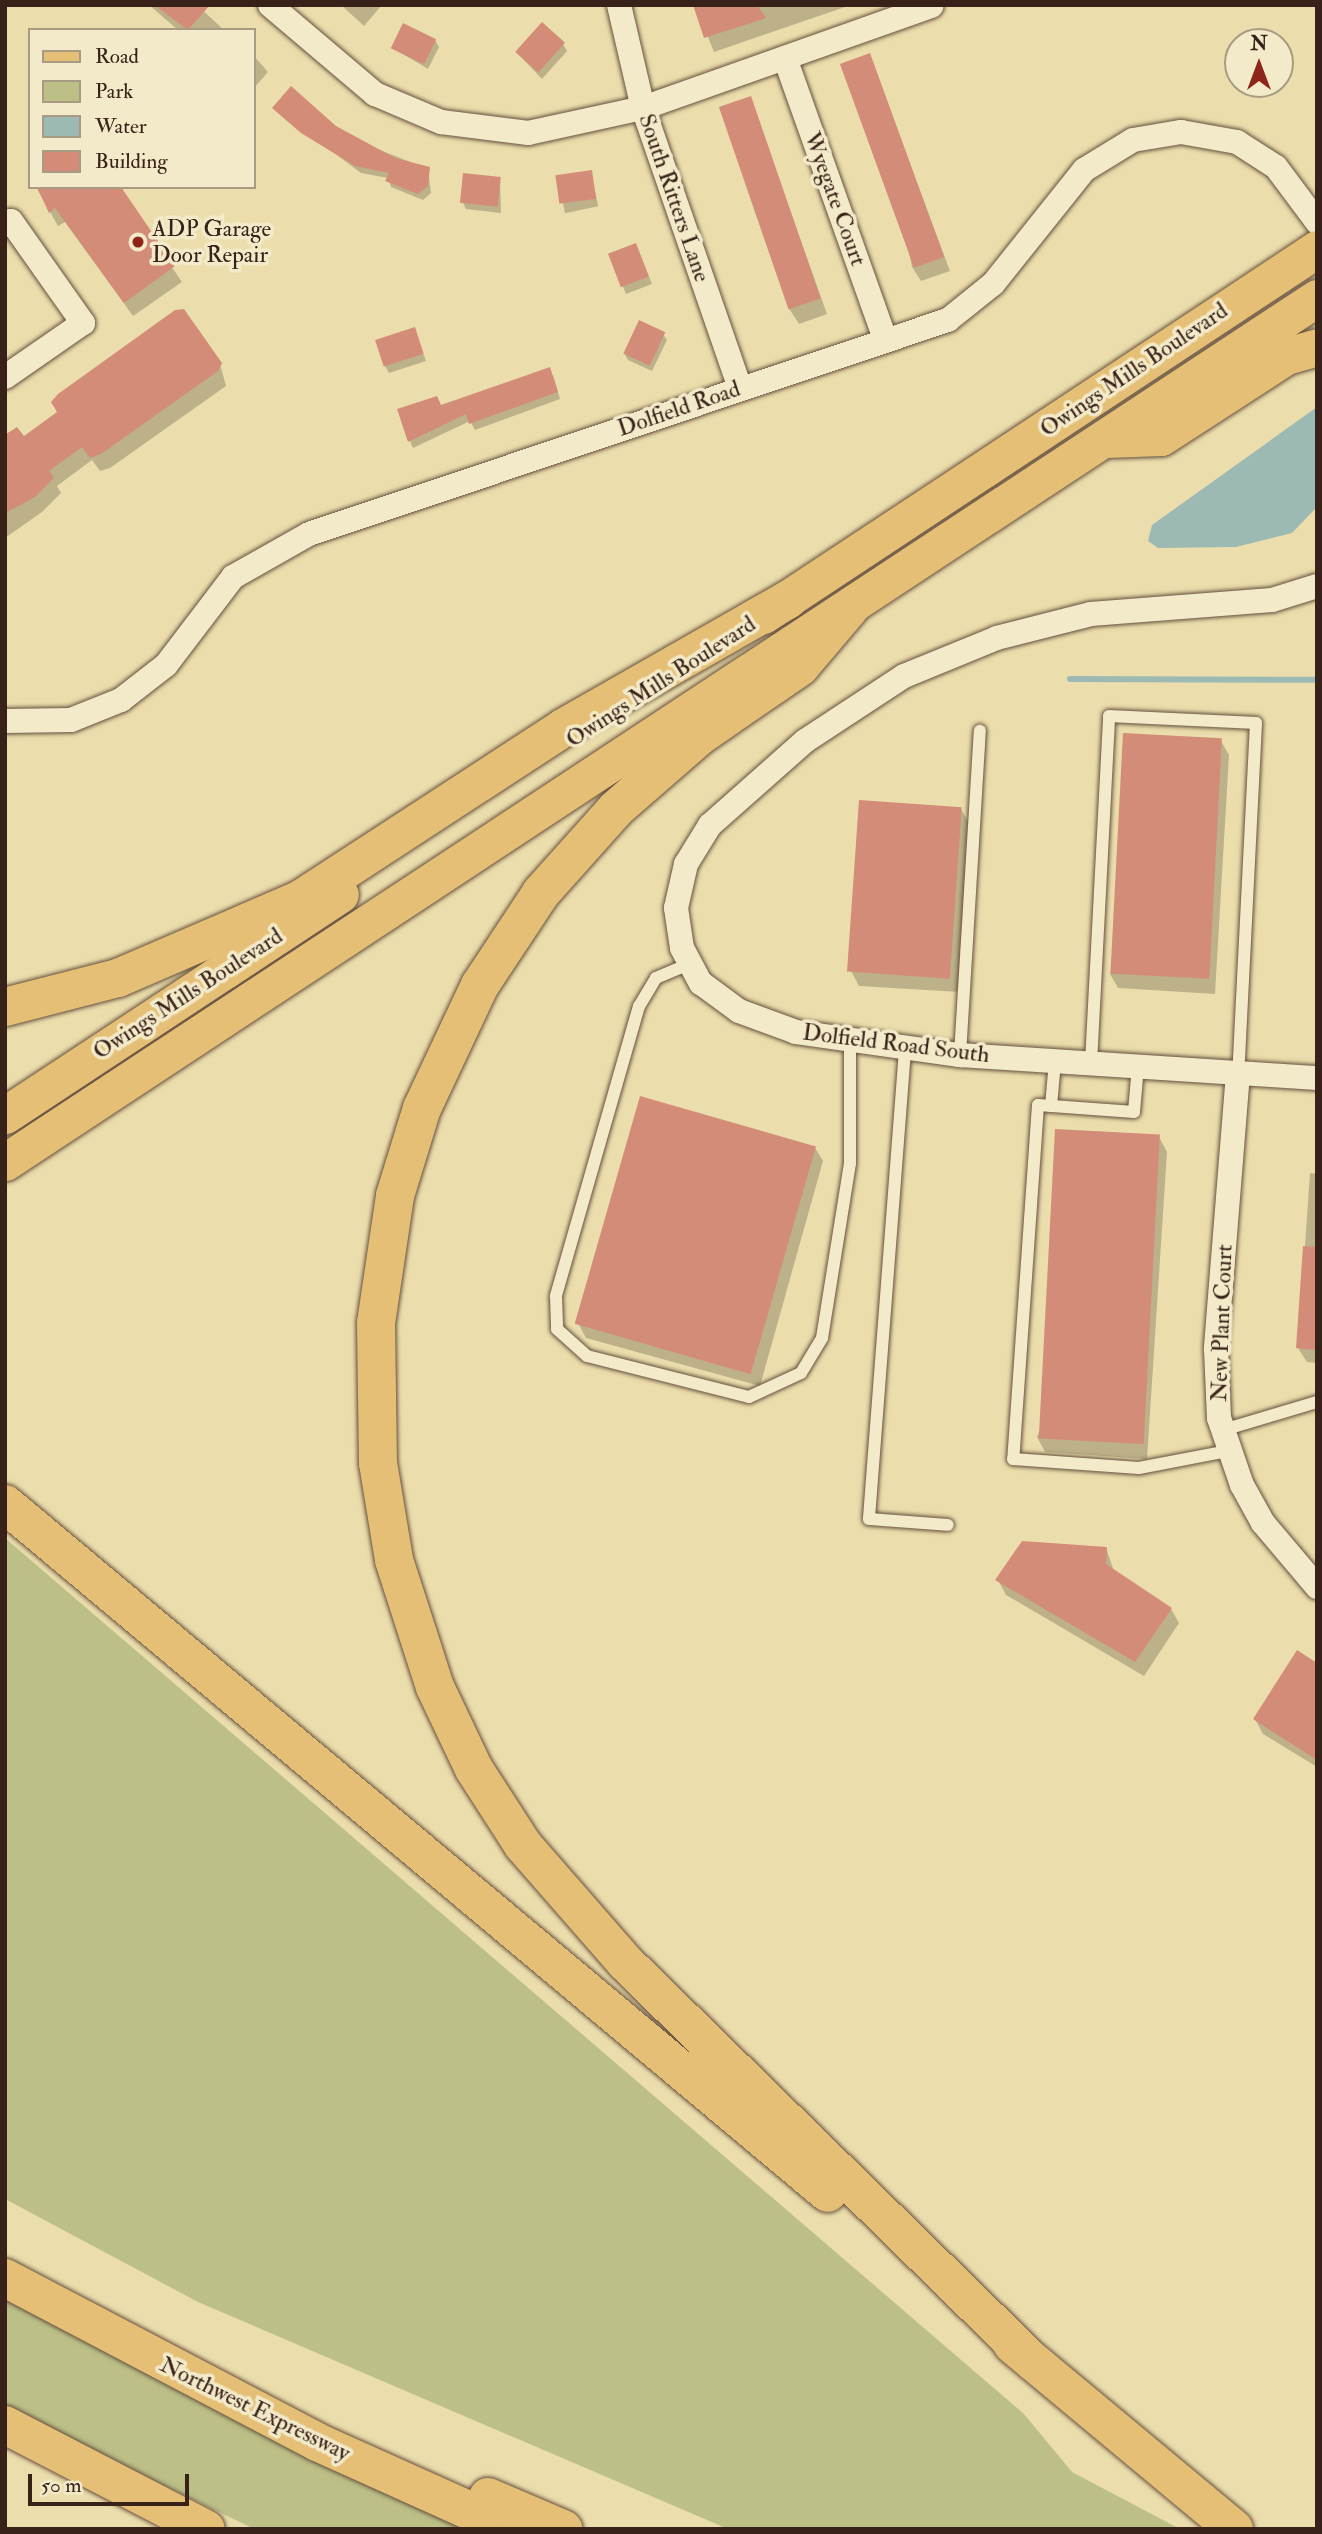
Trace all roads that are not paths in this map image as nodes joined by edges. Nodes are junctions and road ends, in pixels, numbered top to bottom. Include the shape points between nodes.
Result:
1 (270, 5) edge
2 (619, 5) edge
3 (931, 6) edge
4 (785, 58) junction
5 (643, 108) junction
6 (1317, 222) edge
7 (5, 225) edge
8 (1317, 249) edge
9 (1317, 258) edge
10 (1317, 298) edge
11 (886, 341) junction
12 (1317, 347) edge
13 (5, 377) edge
14 (740, 388) junction
15 (1107, 439) junction
16 (1317, 586) edge
17 (789, 598) junction
18 (850, 608) junction
19 (5, 721) edge
20 (981, 731) dead end
21 (309, 963) junction
22 (690, 964) junction
23 (5, 1007) edge
24 (850, 1043) junction
25 (905, 1049) junction
26 (960, 1055) junction
27 (1055, 1061) junction
28 (1091, 1063) junction
29 (1138, 1066) junction
30 (1238, 1073) junction
31 (1317, 1078) edge
32 (1051, 1107) junction
33 (5, 1115) edge
34 (5, 1163) edge
35 (1317, 1402) edge
36 (1226, 1441) junction
37 (5, 1504) edge
38 (948, 1525) dead end
39 (1317, 1587) edge
40 (5, 2278) edge
41 (1032, 2361) junction
42 (5, 2425) edge
43 (317, 2442) junction
44 (206, 2529) edge
45 (511, 2529) edge
46 (563, 2529) edge
47 (1234, 2529) edge

1 - 5 street via 376,94 441,122 500,132 558,131
2 - 5 street, South Ritters Lane
3 - 4 street
4 - 5 street
4 - 11 street, Wyegate Court
5 - 14 street, South Ritters Lane
6 - 11 street, Dolfield Road via 1276,167 1237,142 1181,132 1133,140 1084,170 972,306
7 - 13 street via 11,221 83,323
8 - 17 main road, Owings Mills Boulevard
9 - 21 main road via 1301,281 454,844
10 - 15 main road, Owings Mills Boulevard
11 - 14 street, Dolfield Road
12 - 15 main road via 1286,356 1161,437
14 - 19 street, Dolfield Road via 281,547 233,577 145,685 71,720
15 - 18 main road, Owings Mills Boulevard
16 - 22 street, Dolfield Road South via 1272,600 1130,609 1042,625 948,656 871,695 746,790 695,845 676,908
17 - 23 highway via 563,728 272,914 118,978
17 - 33 main road, Owings Mills Boulevard
18 - 21 main road, Owings Mills Boulevard
18 - 41 highway via 800,667 701,734 617,809 541,893 480,985 422,1108 396,1196 376,1323 378,1463 394,1560 419,1647 474,1769 523,1845 626,1963
20 - 26 lane
21 - 34 main road, Owings Mills Boulevard
22 - 24 street, Dolfield Road South via 701,983 740,1011
22 - 24 lane via 656,978 639,1006 556,1296 556,1329 587,1356 749,1397 801,1373 822,1338 850,1163
24 - 25 street, Dolfield Road South
25 - 26 street, Dolfield Road South
25 - 38 lane via 869,1519
26 - 27 street, Dolfield Road South
27 - 28 street, Dolfield Road South
27 - 32 lane
28 - 29 street, Dolfield Road South
28 - 30 lane via 1109,716 1256,723
29 - 30 street, Dolfield Road South
29 - 32 lane via 1134,1112
30 - 31 street, Dolfield Road South
30 - 36 street, New Plant Court via 1216,1349
32 - 36 lane via 1038,1105 1013,1459 1139,1468
35 - 36 lane
36 - 39 street, New Plant Court via 1263,1523
37 - 41 highway
40 - 43 highway, Northwest Expressway
41 - 47 highway
42 - 44 highway
43 - 45 highway, Northwest Expressway
43 - 46 highway via 367,2448

